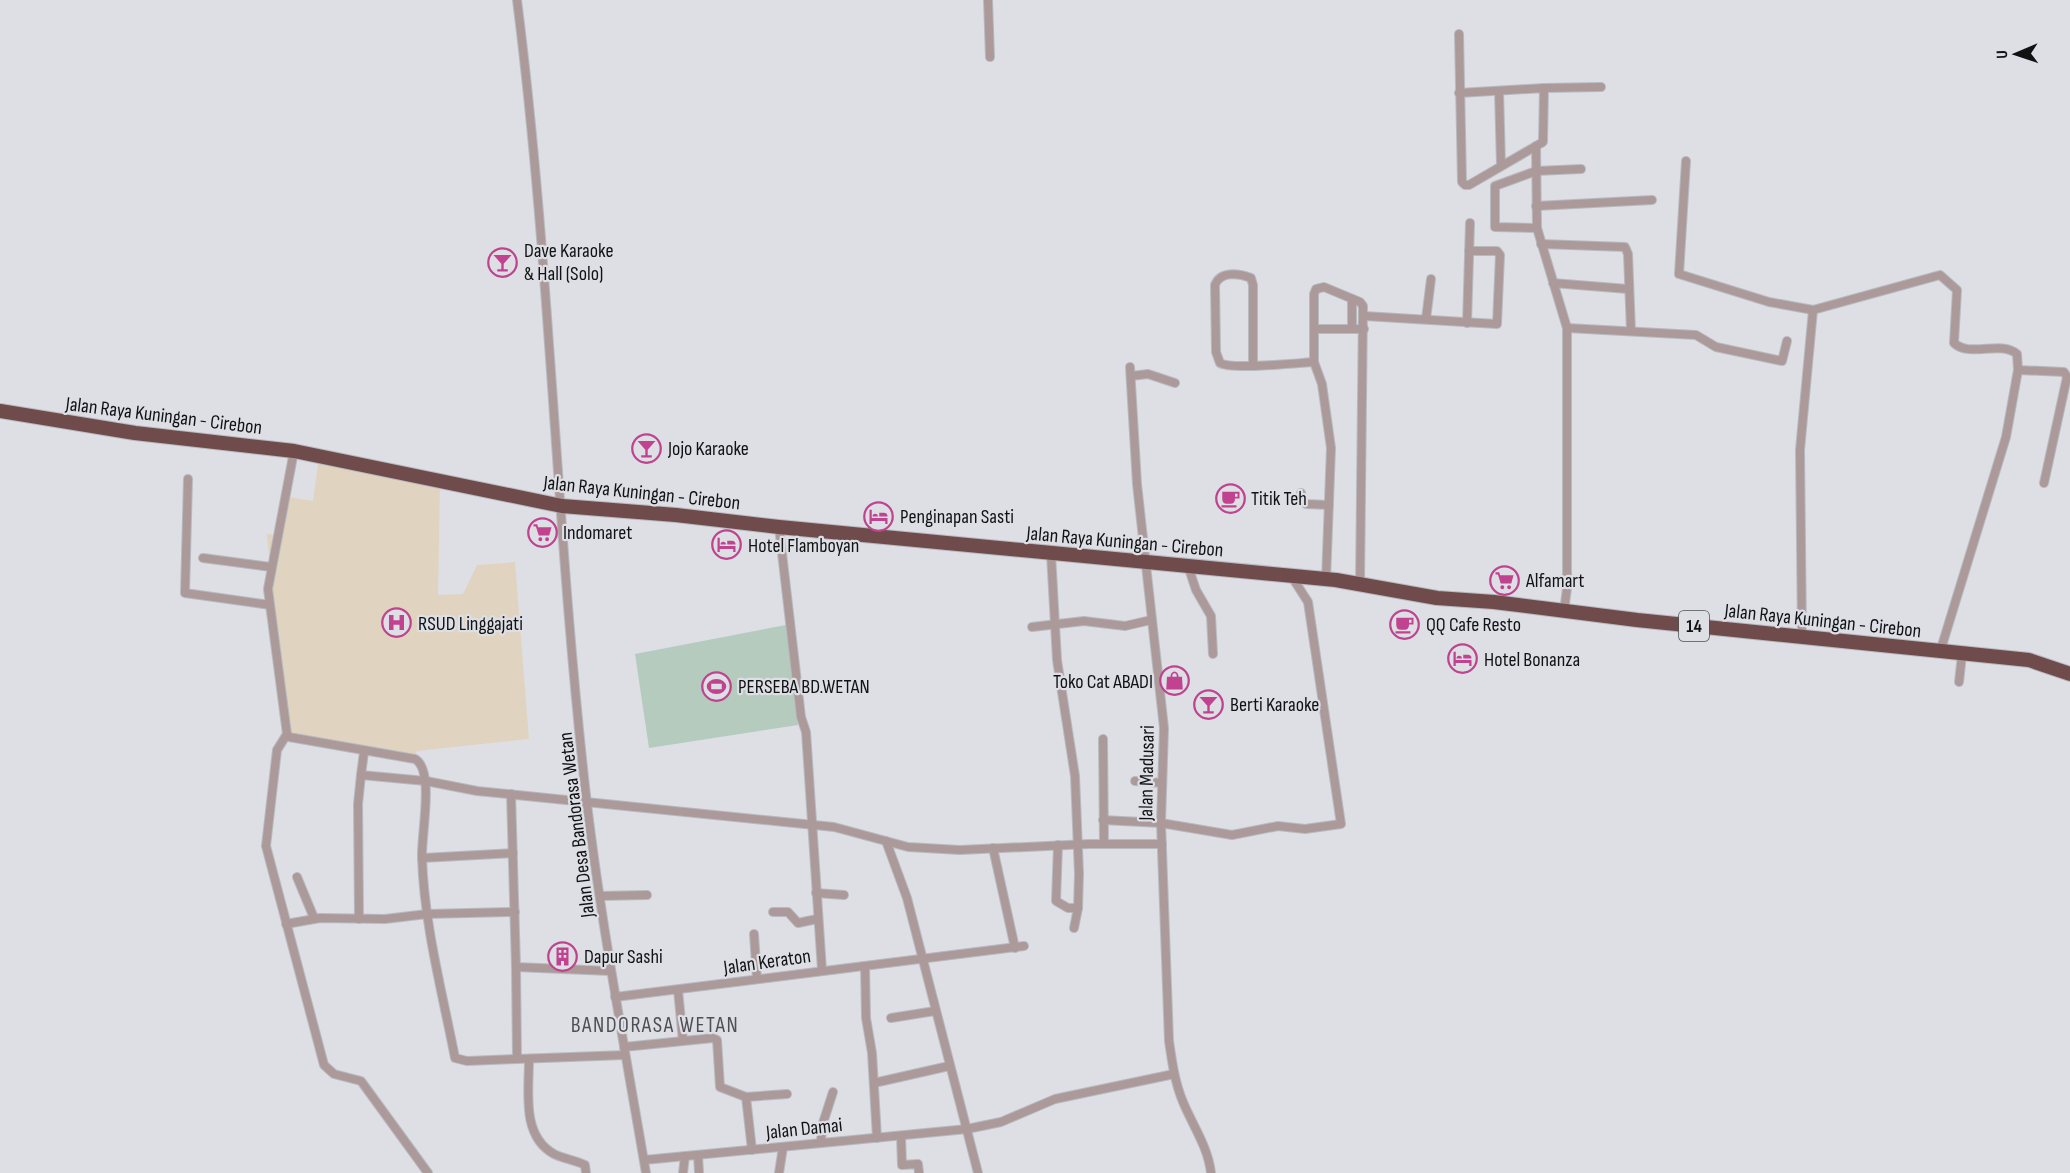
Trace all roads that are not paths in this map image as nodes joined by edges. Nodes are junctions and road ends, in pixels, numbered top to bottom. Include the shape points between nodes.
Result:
1 (517, 0) edge
2 (988, 0) edge
3 (1459, 34) dead end
4 (990, 57) dead end
5 (1601, 87) dead end
6 (1544, 88) junction
7 (1499, 91) junction
8 (1459, 93) junction
9 (1536, 146) junction
10 (1686, 161) dead end
11 (1501, 165) junction
12 (1581, 169) dead end
13 (1536, 171) junction
14 (1652, 200) dead end
15 (1536, 206) junction
16 (1470, 223) dead end
17 (1537, 228) junction
18 (1541, 244) junction
19 (1469, 250) junction
20 (1431, 279) dead end
21 (1553, 284) junction
22 (1628, 289) junction
23 (1352, 298) junction
24 (1813, 310) junction
25 (1364, 316) junction
26 (1426, 319) junction
27 (1467, 322) junction
28 (1567, 328) junction
29 (1314, 329) junction
30 (1352, 329) junction
31 (1364, 329) junction
32 (1631, 331) junction
33 (1787, 341) dead end
34 (1314, 362) junction
35 (1253, 365) junction
36 (2018, 370) junction
37 (1175, 383) dead end
38 (0, 411) edge
39 (294, 451) junction
40 (188, 479) dead end
41 (2044, 483) dead end
42 (1301, 493) dead end
43 (1329, 505) junction
44 (562, 506) junction
45 (779, 527) junction
46 (1051, 554) junction
47 (203, 558) dead end
48 (1145, 561) junction
49 (1188, 566) junction
50 (271, 567) junction
51 (1309, 579) junction
52 (1360, 585) junction
53 (270, 605) junction
54 (1564, 611) junction
55 (1151, 620) junction
56 (1056, 625) junction
57 (1032, 627) dead end
58 (1802, 635) junction
59 (1940, 652) junction
60 (1213, 654) dead end
61 (1962, 655) junction
62 (2070, 674) edge
63 (1959, 682) dead end
64 (286, 734) junction
65 (1103, 739) dead end
66 (364, 752) junction
67 (361, 775) junction
68 (426, 781) junction
69 (1135, 781) dead end
70 (1162, 783) junction
71 (511, 794) junction
72 (587, 802) junction
73 (1104, 820) junction
74 (1161, 823) junction
75 (813, 825) junction
76 (886, 841) junction
77 (1078, 844) junction
78 (1104, 844) junction
79 (1162, 844) junction
80 (1059, 845) junction
81 (993, 848) junction
82 (513, 853) junction
83 (422, 858) junction
84 (297, 877) dead end
85 (816, 892) junction
86 (647, 895) dead end
87 (844, 895) dead end
88 (600, 896) junction
89 (1078, 908) junction
90 (515, 912) junction
91 (773, 912) dead end
92 (427, 914) junction
93 (314, 918) junction
94 (359, 919) junction
95 (818, 919) junction
96 (286, 924) junction
97 (1074, 928) dead end
98 (754, 934) dead end
99 (1024, 946) dead end
100 (1015, 948) junction
101 (924, 960) junction
102 (865, 966) junction
103 (516, 967) junction
104 (822, 970) junction
105 (610, 971) junction
106 (757, 979) junction
107 (678, 990) junction
108 (615, 997) junction
109 (935, 1011) junction
110 (891, 1018) dead end
111 (683, 1041) junction
112 (624, 1051) junction
113 (517, 1059) junction
114 (529, 1059) junction
115 (950, 1066) junction
116 (1174, 1074) junction
117 (874, 1083) junction
118 (833, 1092) dead end
119 (787, 1094) dead end
120 (746, 1097) junction
121 (967, 1129) junction
122 (901, 1136) junction
123 (877, 1138) junction
124 (821, 1143) junction
125 (783, 1147) junction
126 (752, 1150) junction
127 (698, 1155) junction
128 (685, 1156) junction
129 (644, 1160) junction
130 (428, 1173) edge
131 (586, 1173) edge
132 (646, 1173) edge
133 (683, 1173) edge
134 (699, 1173) edge
135 (779, 1173) edge
136 (919, 1173) edge
137 (978, 1173) edge
138 (1211, 1173) edge

1 - 44 street, Jalan Desa Bandorasa Wetan via 532,123
2 - 4 street
3 - 8 street
5 - 6 street
6 - 7 street
6 - 9 street via 1544,138
7 - 8 street
7 - 11 street
8 - 11 street via 1462,182 1469,185
9 - 11 street
9 - 13 street
10 - 24 street via 1678,273 1769,302
12 - 13 street
13 - 15 street
13 - 17 street via 1500,183 1494,190 1495,227
14 - 15 street
15 - 17 street
16 - 19 street
17 - 18 street
18 - 21 street
18 - 22 street via 1625,247
19 - 27 street
19 - 27 street via 1499,253 1499,320 1495,325
20 - 26 street
21 - 22 street
21 - 28 street
22 - 32 street
23 - 25 street via 1360,302
23 - 29 street via 1324,287 1316,289
23 - 30 street
24 - 36 street via 1940,275 1957,290 1954,343 1958,347 2013,351 2017,354
24 - 58 street via 1800,450
25 - 26 street
25 - 31 street
26 - 27 street
28 - 32 street
28 - 54 street
29 - 30 street
29 - 34 street
30 - 31 street
31 - 52 street
32 - 33 street via 1696,335 1716,347 1782,361
34 - 35 street
34 - 43 street via 1322,384 1331,448
35 - 35 street via 1223,365 1218,359 1215,285 1223,275 1251,278
36 - 41 street via 2064,372 2067,376
36 - 59 street via 2006,437
37 - 48 street, Jalan Madusari via 1131,372
38 - 39 highway, Jalan Raya Kuningan - Cirebon / 14 via 135,433
39 - 44 highway, Jalan Raya Kuningan - Cirebon / 14
39 - 50 street
40 - 53 street via 185,593
42 - 43 street via 1306,504
43 - 51 street
44 - 45 highway, Jalan Raya Kuningan - Cirebon / 14
44 - 72 street, Jalan Desa Bandorasa Wetan
45 - 46 highway, Jalan Raya Kuningan - Cirebon / 14
45 - 75 street via 806,732
46 - 48 highway, Jalan Raya Kuningan - Cirebon / 14
46 - 56 street
47 - 50 street
48 - 49 highway, Jalan Raya Kuningan - Cirebon / 14
48 - 55 street, Jalan Madusari
49 - 51 highway, Jalan Raya Kuningan - Cirebon / 14
49 - 60 street via 1211,616
50 - 53 street
51 - 52 highway, Jalan Raya Kuningan - Cirebon / 14
51 - 74 street via 1306,597 1341,824 1305,829 1278,826 1232,835
52 - 54 highway, Jalan Raya Kuningan - Cirebon / 14 via 1437,598
53 - 64 street
54 - 58 highway, Jalan Raya Kuningan - Cirebon / 14
55 - 56 street via 1125,626 1084,621
55 - 70 street, Jalan Madusari via 1164,728
56 - 57 street
56 - 77 street via 1057,660 1075,776
58 - 59 highway, Jalan Raya Kuningan - Cirebon / 14
59 - 61 highway, Jalan Raya Kuningan - Cirebon / 14
61 - 62 highway, Jalan Raya Kuningan - Cirebon / 14 via 2029,660
61 - 63 street
64 - 66 street
64 - 96 street via 277,750 266,846
65 - 73 street
66 - 67 street
66 - 68 street via 416,759 424,767
67 - 68 street
67 - 94 street
68 - 71 street
68 - 83 street
69 - 70 street
70 - 74 street, Jalan Madusari
71 - 72 street
71 - 82 street
72 - 75 street
72 - 88 street, Jalan Desa Bandorasa Wetan
73 - 74 street
73 - 78 street
74 - 79 street, Jalan Madusari
75 - 76 street
75 - 85 street
76 - 81 street via 908,847
76 - 101 street
77 - 78 street
77 - 80 street
77 - 89 street
78 - 79 street
79 - 116 street, Jalan Madusari via 1169,1041
80 - 81 street
80 - 89 street via 1056,900 1068,908
81 - 100 street
82 - 83 street
82 - 90 street
83 - 92 street
84 - 93 street
85 - 87 street
85 - 95 street
86 - 88 street
88 - 105 street, Jalan Desa Bandorasa Wetan
89 - 97 street
90 - 92 street
90 - 103 street
91 - 95 street via 788,912 798,923
92 - 94 street
92 - 113 street via 456,1058
93 - 94 street
93 - 96 street
95 - 104 street
96 - 130 street via 324,1065 334,1074 362,1081
98 - 106 street
99 - 100 street, Jalan Keraton
100 - 101 street, Jalan Keraton
101 - 102 street, Jalan Keraton
101 - 109 street
102 - 104 street, Jalan Keraton
102 - 117 street
103 - 105 street
103 - 113 street
104 - 106 street, Jalan Keraton
105 - 108 street, Jalan Desa Bandorasa Wetan
106 - 107 street, Jalan Keraton
107 - 108 street, Jalan Keraton
107 - 111 street
108 - 112 street, Jalan Desa Bandorasa Wetan
109 - 110 street
109 - 115 street
111 - 112 street
111 - 120 street via 717,1040 720,1087
112 - 114 street
112 - 129 street, Jalan Desa Bandorasa Wetan
113 - 114 street
114 - 131 street via 531,1130 555,1155 585,1165
115 - 117 street
115 - 121 street
116 - 121 street, Jalan Damai via 1065,1096 1001,1122
116 - 138 street, Jalan Madusari via 1206,1149
117 - 123 street
118 - 124 street
119 - 120 street
120 - 126 street
121 - 122 street, Jalan Damai
121 - 137 street
122 - 123 street, Jalan Damai
122 - 136 street via 902,1165 918,1164
123 - 124 street, Jalan Damai
124 - 125 street, Jalan Damai
125 - 126 street, Jalan Damai
125 - 135 street
126 - 127 street, Jalan Damai
127 - 128 street, Jalan Damai
127 - 134 street
128 - 129 street, Jalan Damai
128 - 133 street
129 - 132 street, Jalan Desa Bandorasa Wetan

